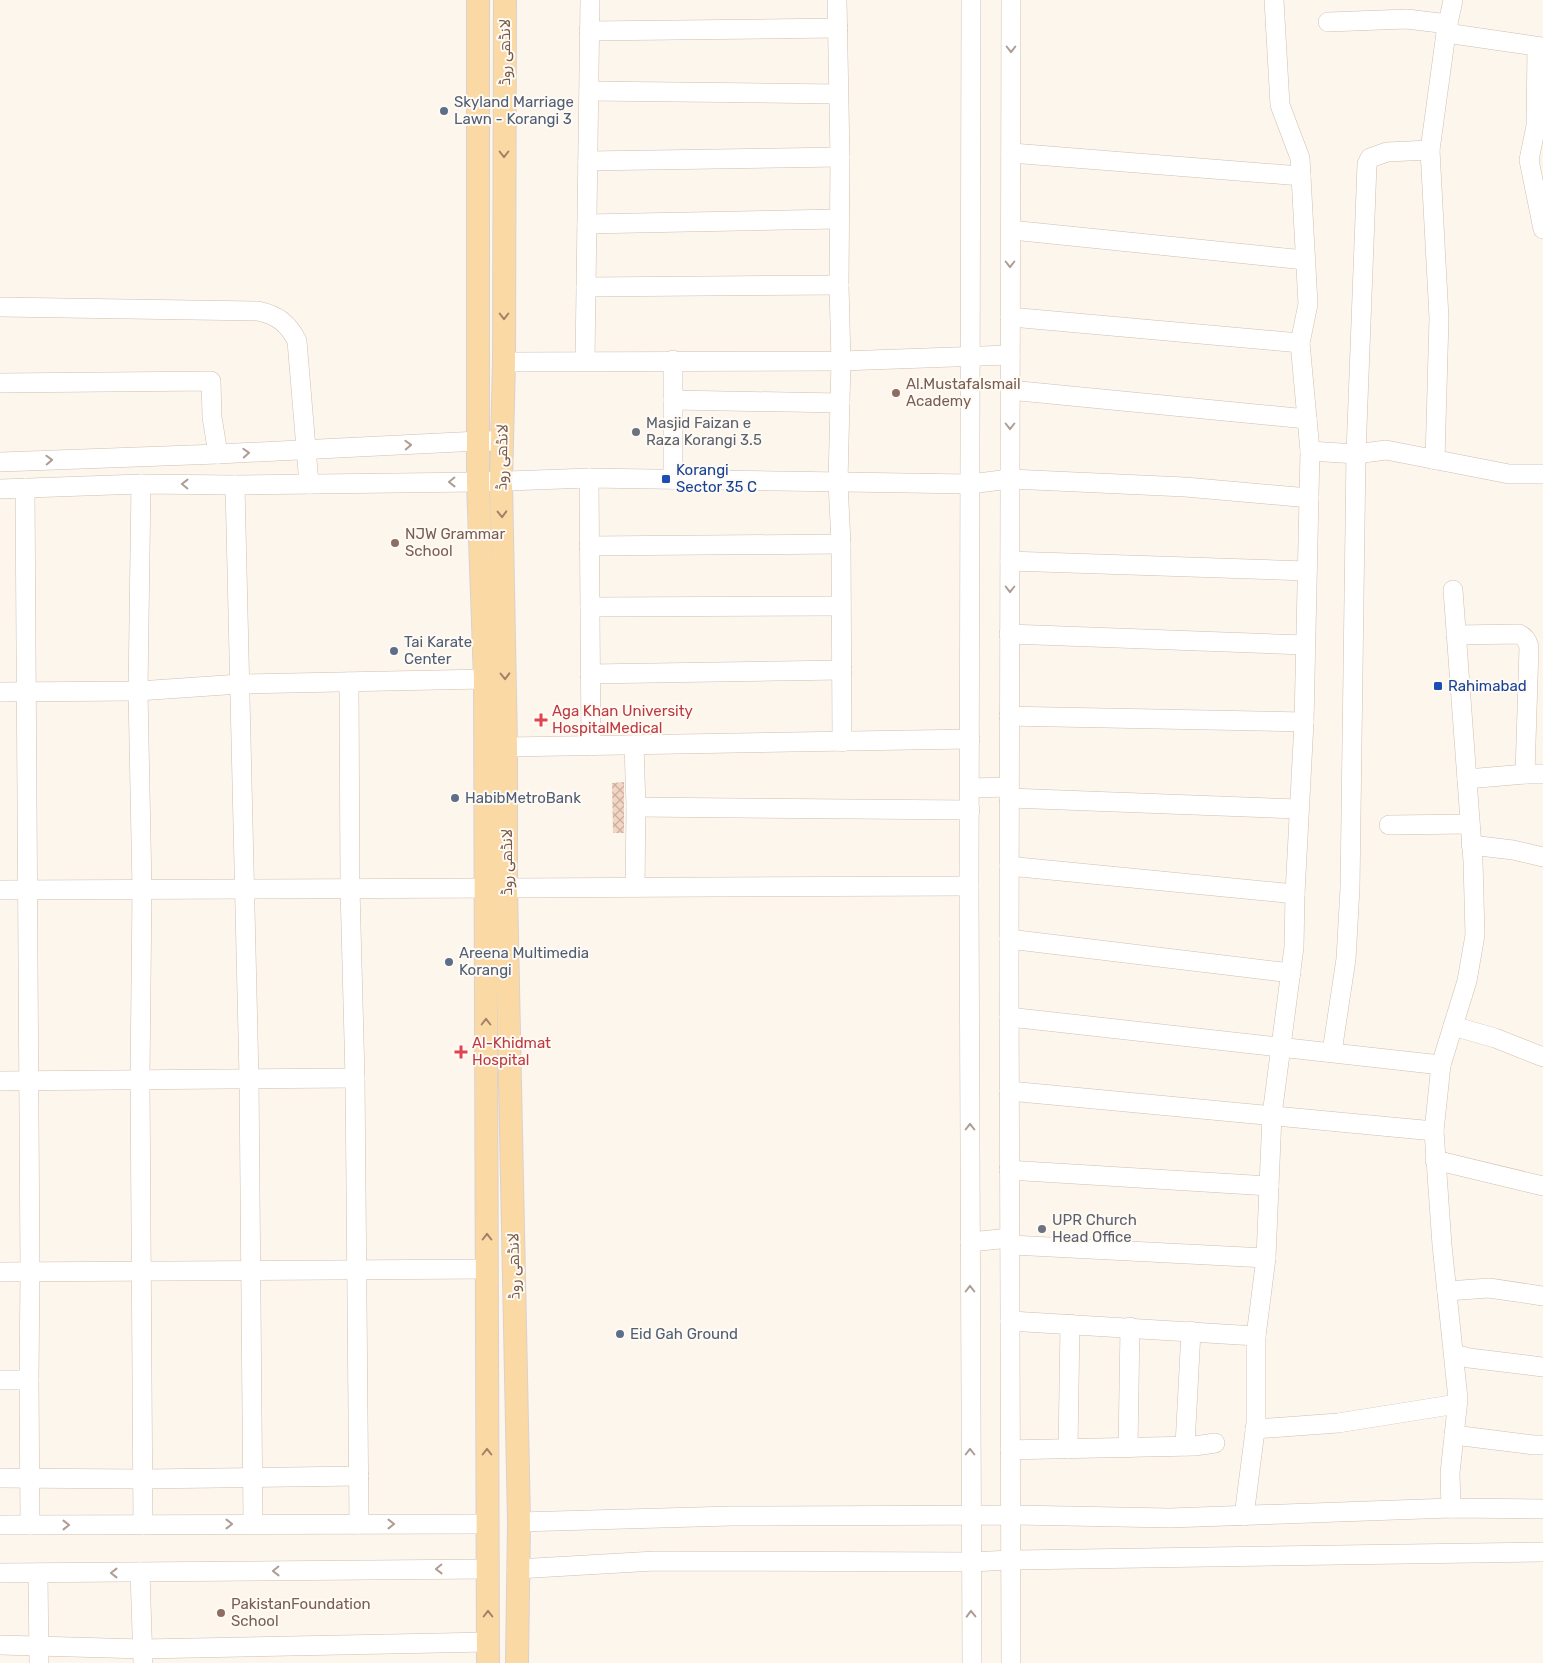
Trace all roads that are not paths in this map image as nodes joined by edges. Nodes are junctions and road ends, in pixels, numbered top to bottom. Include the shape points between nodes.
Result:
1 (478, 0) edge
2 (505, 0) edge
3 (590, 0) edge
4 (837, 0) edge
5 (971, 0) edge
6 (1011, 0) edge
7 (1274, 0) edge
8 (1453, 0) edge
9 (1328, 22) dead end
10 (838, 28) junction
11 (1447, 29) junction
12 (589, 31) junction
13 (1540, 47) edge
14 (589, 91) junction
15 (838, 94) junction
16 (1430, 150) junction
17 (1011, 153) junction
18 (840, 157) junction
19 (588, 161) junction
20 (1301, 176) junction
21 (838, 219) junction
22 (587, 224) junction
23 (1543, 228) edge
24 (1010, 230) junction
25 (1305, 260) junction
26 (839, 285) junction
27 (586, 286) junction
28 (0, 307) edge
29 (1010, 318) junction
30 (1300, 343) junction
31 (1010, 355) junction
32 (970, 357) junction
33 (673, 360) junction
34 (585, 361) junction
35 (841, 361) junction
36 (504, 362) junction
37 (0, 382) edge
38 (1010, 390) junction
39 (673, 400) junction
40 (840, 402) junction
41 (1307, 418) junction
42 (479, 441) junction
43 (502, 442) junction
44 (306, 449) junction
45 (1310, 452) junction
46 (218, 454) junction
47 (1356, 454) junction
48 (1435, 460) junction
49 (0, 462) edge
50 (1543, 474) edge
51 (589, 478) junction
52 (673, 479) junction
53 (1010, 479) junction
54 (501, 481) junction
55 (478, 482) junction
56 (838, 482) junction
57 (141, 484) junction
58 (309, 484) junction
59 (970, 484) junction
60 (236, 485) junction
61 (24, 488) junction
62 (0, 489) edge
63 (1309, 498) junction
64 (840, 544) junction
65 (589, 546) junction
66 (1010, 561) junction
67 (1307, 571) junction
68 (1453, 590) dead end
69 (841, 606) junction
70 (590, 608) junction
71 (1010, 634) junction
72 (1456, 635) junction
73 (1306, 645) junction
74 (842, 670) junction
75 (590, 674) junction
76 (485, 679) junction
77 (349, 682) junction
78 (240, 684) junction
79 (0, 692) edge
80 (27, 692) junction
81 (138, 692) junction
82 (1009, 716) junction
83 (1304, 722) junction
84 (970, 739) junction
85 (842, 742) junction
86 (634, 745) junction
87 (591, 746) junction
88 (506, 748) junction
89 (1534, 774) edge
90 (1467, 779) junction
91 (970, 788) junction
92 (1009, 792) junction
93 (636, 807) junction
94 (1299, 809) junction
95 (970, 810) junction
96 (1470, 824) junction
97 (1390, 825) dead end
98 (1472, 845) junction
99 (1543, 857) edge
100 (1009, 866) junction
101 (969, 886) junction
102 (635, 887) junction
103 (350, 888) junction
104 (496, 888) junction
105 (142, 889) junction
106 (244, 889) junction
107 (0, 890) edge
108 (27, 890) junction
109 (1295, 894) junction
110 (1009, 938) junction
111 (1291, 974) junction
112 (1009, 1017) junction
113 (1453, 1026) junction
114 (1280, 1046) junction
115 (1332, 1052) junction
116 (1543, 1057) edge
117 (1441, 1065) junction
118 (249, 1078) junction
119 (355, 1078) junction
120 (140, 1079) junction
121 (0, 1080) edge
122 (28, 1080) junction
123 (1009, 1092) junction
124 (1272, 1115) junction
125 (1434, 1131) junction
126 (1435, 1160) junction
127 (1009, 1170) junction
128 (1269, 1186) junction
129 (1543, 1186) edge
130 (970, 1242) junction
131 (1010, 1242) junction
132 (1266, 1258) junction
133 (487, 1269) junction
134 (251, 1270) junction
135 (357, 1270) junction
136 (142, 1271) junction
137 (0, 1272) edge
138 (30, 1272) junction
139 (1447, 1291) junction
140 (1543, 1296) edge
141 (1010, 1321) junction
142 (1070, 1324) junction
143 (1130, 1327) junction
144 (1191, 1331) junction
145 (1256, 1336) junction
146 (1454, 1354) junction
147 (1543, 1367) edge
148 (0, 1380) edge
149 (28, 1380) junction
150 (1457, 1404) junction
151 (1255, 1430) junction
152 (1454, 1436) junction
153 (1215, 1443) dead end
154 (1543, 1445) edge
155 (1185, 1446) junction
156 (1128, 1448) junction
157 (1068, 1449) junction
158 (1010, 1450) junction
159 (359, 1476) junction
160 (0, 1478) edge
161 (29, 1478) junction
162 (251, 1478) junction
163 (144, 1479) junction
164 (1451, 1508) junction
165 (1543, 1509) edge
166 (1011, 1515) junction
167 (970, 1516) junction
168 (1244, 1516) junction
169 (519, 1522) junction
170 (253, 1524) junction
171 (359, 1524) junction
172 (488, 1524) junction
173 (0, 1525) edge
174 (30, 1525) junction
175 (143, 1525) junction
176 (1543, 1552) edge
177 (1011, 1560) junction
178 (971, 1562) junction
179 (517, 1568) junction
180 (488, 1569) junction
181 (140, 1572) junction
182 (0, 1573) edge
183 (38, 1573) junction
184 (0, 1645) edge
185 (488, 1653) edge
186 (39, 1654) edge
187 (356, 1654) edge
188 (250, 1655) edge
189 (143, 1656) edge
190 (517, 1663) edge
191 (972, 1663) edge
192 (1011, 1663) edge

1 - 42 main road, لانڈھی روڈ
2 -> 36 main road, لانڈھی روڈ
3 - 12 street
4 - 10 street
5 - 32 street
6 -> 17 street
7 - 20 street via 1280,105 1300,158
8 - 11 street
9 - 11 street via 1407,19
10 - 12 street
10 - 15 street
11 - 13 street
11 - 16 street
12 - 14 street
13 - 23 street via 1536,126 1529,160
14 - 15 street
14 - 19 street
15 - 18 street
16 - 47 street via 1387,152 1370,158 1367,164
16 - 48 street via 1439,318
17 - 20 street
17 - 24 street
18 - 19 street
18 - 21 street
19 - 22 street
20 - 25 street
21 - 22 street
21 - 26 street
22 - 27 street
24 - 25 street
24 -> 29 street
25 - 30 street via 1308,304
26 - 27 street
26 - 35 street
27 - 34 street
28 - 44 street via 258,311 273,314 291,329 297,341
29 - 30 street
29 - 31 street
30 - 41 street
31 - 32 street
31 - 38 street
32 - 35 street
32 - 59 street
33 - 34 street
33 - 35 street
33 - 39 street
34 - 36 street
35 - 40 street
36 - 43 main road, لانڈھی روڈ
37 - 46 street via 211,381
38 - 41 street
38 -> 53 street
39 - 40 street
39 - 52 street
40 - 56 street
41 - 45 street
42 - 43 street
44 -> 42 street
42 - 55 main road, لانڈھی روڈ
43 - 54 main road, لانڈھی روڈ
46 -> 44 street
44 - 58 street
45 - 47 street
45 - 63 street
49 -> 46 street
47 - 48 street via 1386,450
47 - 115 street via 1350,888 1346,959
48 - 50 street via 1508,474
51 - 52 street
51 - 54 street
51 - 65 street
52 - 56 street
53 - 59 street
53 - 63 street via 1185,487
53 - 66 street
54 - 55 street
54 -> 88 main road, لانڈھی روڈ
55 -> 58 street
55 - 76 main road, لانڈھی روڈ
56 - 59 street
56 - 64 street
60 -> 57 street
57 - 61 street
57 - 81 street
58 - 60 street
59 - 84 street
60 - 78 street
61 - 62 street
61 - 80 street
63 - 67 street
64 - 65 street
64 - 69 street
65 - 70 street
66 - 67 street
66 -> 71 street
67 - 73 street
68 - 72 street
69 - 70 street
69 - 74 street
70 - 75 street
71 - 73 street
71 - 82 street
72 - 89 street via 1519,634 1528,641
72 - 90 street
73 - 83 street
74 - 75 street
74 - 85 street
75 - 87 street
76 - 77 street
76 - 104 main road, لانڈھی روڈ
77 - 78 street
77 - 103 street
78 - 81 street
78 - 106 street
79 - 80 street
80 - 81 street
80 - 108 street
81 - 105 street
82 - 83 street
82 - 92 street
83 - 94 street
84 - 85 street
84 - 91 street
85 - 86 street
86 - 87 street
86 - 93 street
87 - 88 street
88 - 104 main road, لانڈھی روڈ
89 - 90 street
90 - 96 street
91 - 92 street
91 - 95 street
92 - 94 street
92 - 100 street
93 - 95 street
93 - 102 street
94 - 109 street
95 - 101 street
96 - 97 street
96 - 98 street
98 - 99 street
98 - 113 street via 1475,935 1467,981
100 - 109 street
100 - 110 street
101 - 102 street
130 -> 101 street
102 - 104 street
103 - 104 street
103 - 106 street
103 - 119 street
133 -> 104 main road, لانڈھی روڈ
104 - 169 main road, لانڈھی روڈ
105 - 106 street
105 - 108 street
105 - 120 street
106 - 118 street
107 - 108 street
108 - 122 street
109 - 111 street
110 - 111 street
110 - 112 street
111 - 114 street
112 - 114 street
112 - 123 street
113 - 116 street
113 - 117 street
114 - 115 street
114 - 124 street
115 - 117 street
117 - 125 street
118 - 119 street
118 - 120 street
118 - 134 street
119 - 135 street
120 - 122 street
120 - 136 street
121 - 122 street
122 - 138 street
123 - 124 street
123 - 127 street
124 - 125 street
124 - 128 street
125 - 126 street
126 - 129 street
126 - 139 street
127 - 128 street
127 - 131 street
128 - 132 street
130 - 131 street
167 -> 130 street
131 - 132 street
131 - 141 street
132 - 145 street
133 - 135 street
172 -> 133 main road, لانڈھی روڈ
134 - 135 street
134 - 136 street
134 - 162 street
135 - 159 street
136 - 138 street
136 - 163 street
137 - 138 street
138 - 149 street
139 - 140 street via 1489,1288
139 - 146 street
141 - 142 street
141 - 158 street
142 - 143 street
142 - 157 street
143 - 144 street
143 - 156 street
144 - 145 street
144 - 155 street
145 - 151 street
146 - 147 street
146 - 150 street
148 - 149 street
149 - 161 street
150 - 151 street via 1338,1423
150 - 152 street
151 - 168 street
152 - 154 street
152 - 164 street
153 - 155 street
155 - 156 street
156 - 157 street
157 - 158 street
158 - 166 street
159 - 162 street
159 - 171 street
160 - 161 street
161 - 163 street
161 - 174 street
162 - 163 street
162 - 170 street
163 - 175 street
164 - 165 street
164 - 168 street
166 - 167 street
166 - 168 street
166 - 177 street
167 - 169 street via 732,1516
167 - 178 street
169 - 179 main road, لانڈھی روڈ
170 - 171 street
175 -> 170 street
171 -> 172 street
172 - 180 main road, لانڈھی روڈ
173 - 174 street
174 -> 175 street
176 - 177 street
177 - 178 street
177 - 192 street
178 - 179 street via 655,1561
191 -> 178 street
179 - 190 main road, لانڈھی روڈ
180 -> 181 street
185 -> 180 main road, لانڈھی روڈ
181 -> 183 street
181 - 189 street
182 - 183 street
183 - 186 street
184 - 186 street
185 - 187 street
186 - 189 street
187 - 188 street
188 - 189 street

